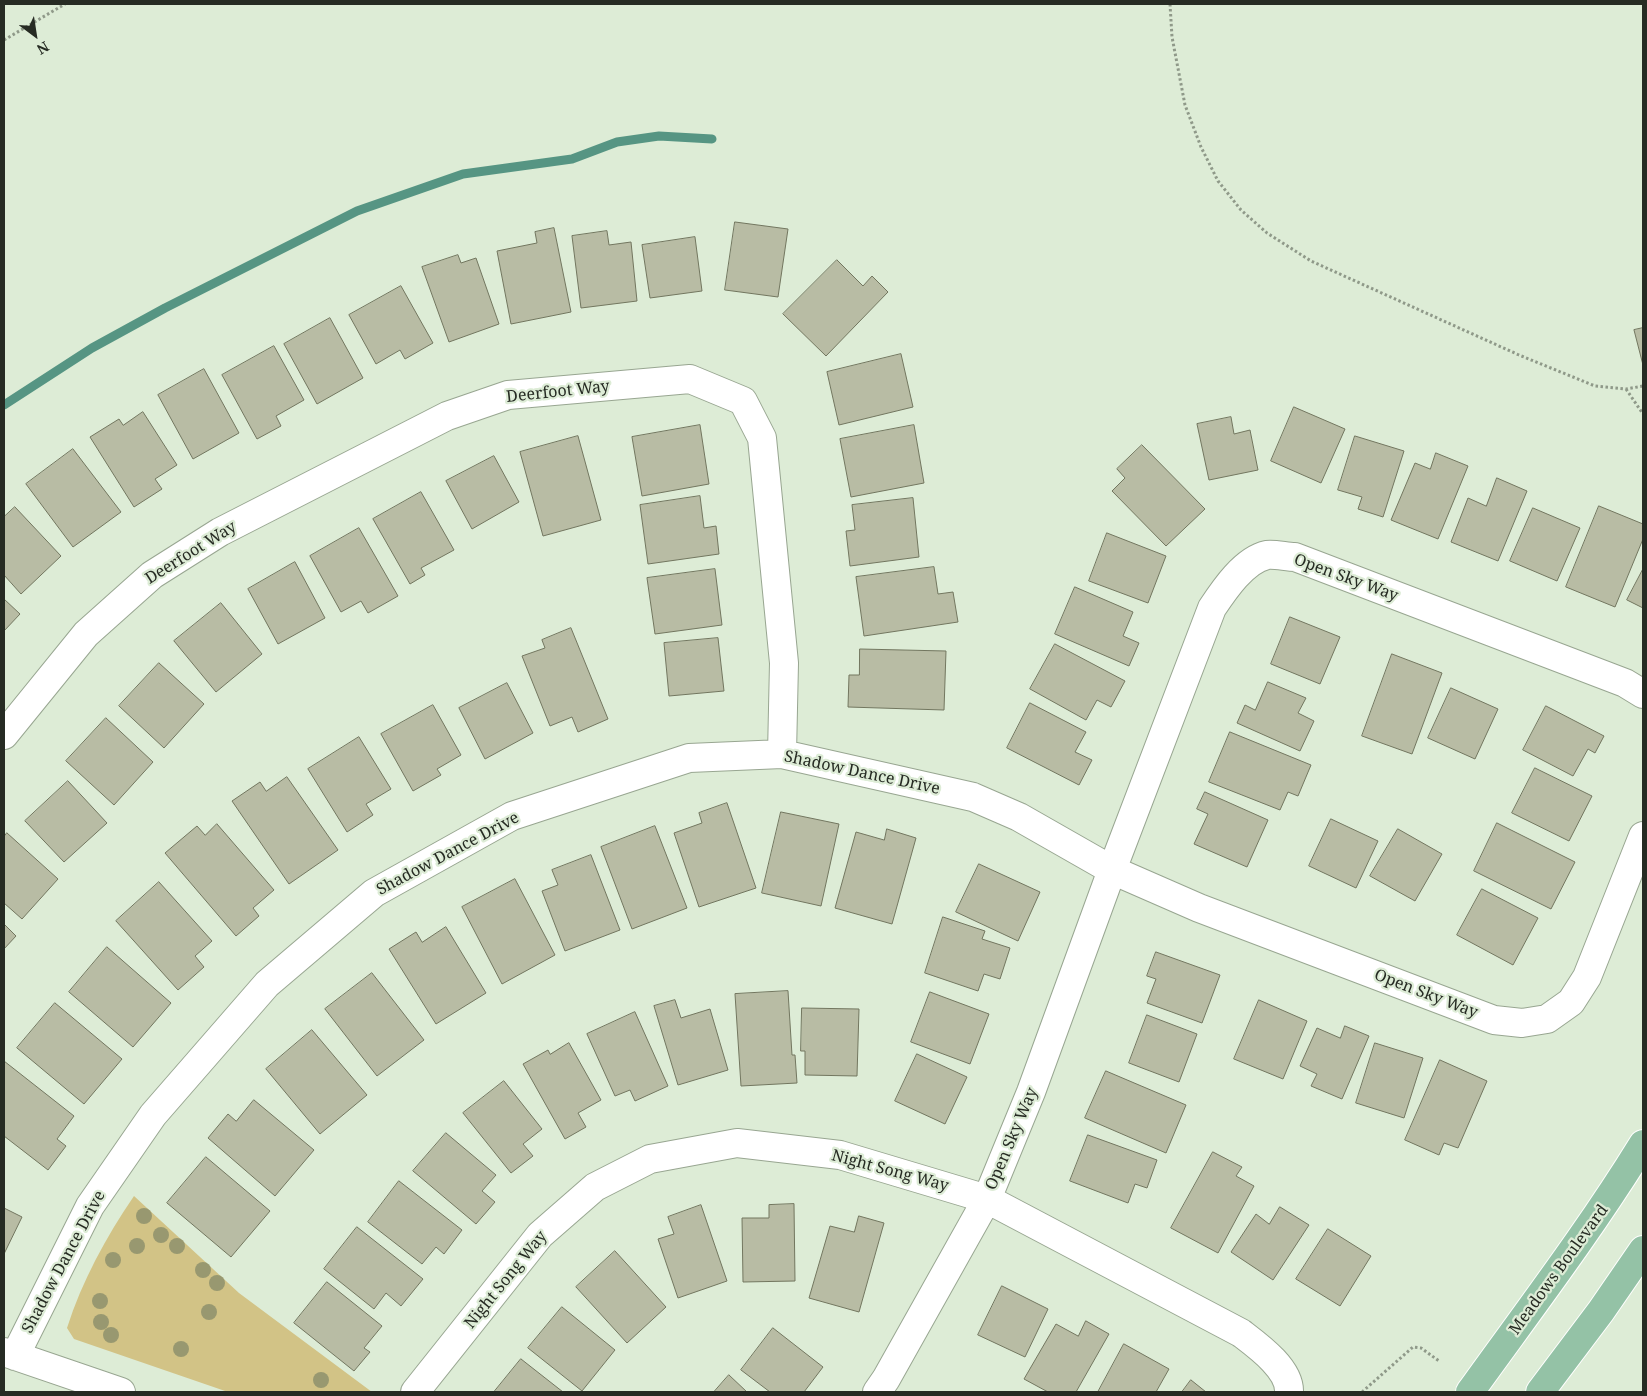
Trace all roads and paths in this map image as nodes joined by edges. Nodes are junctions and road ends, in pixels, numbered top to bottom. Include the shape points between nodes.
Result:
1 (65, 4) edge
2 (1170, 4) edge
3 (4, 40) edge
4 (1643, 386) edge
5 (1626, 389) junction
6 (1643, 414) edge
7 (1643, 694) edge
8 (4, 735) edge
9 (782, 754) junction
10 (1643, 836) edge
11 (1112, 870) junction
12 (1643, 1144) edge
13 (986, 1199) junction
14 (1643, 1250) edge
15 (9, 1354) edge
16 (1439, 1361) dead end
17 (1290, 1388) edge
18 (121, 1392) edge
19 (416, 1392) edge
20 (877, 1392) edge
21 (1362, 1392) edge
22 (1470, 1392) edge
23 (1540, 1392) edge

1 - 3 path
2 - 5 path via 1172,37 1185,105 1201,147 1218,181 1241,210 1267,233 1311,260 1519,355 1595,386
4 - 5 path
5 - 6 path
7 - 11 street, Open Sky Way via 1626,683 1295,557 1268,555 1248,565 1228,584 1212,608
8 - 9 street, Deerfoot Way via 86,634 152,575 229,527 447,416 508,395 690,379 742,401 762,438 784,663
9 - 11 street, Shadow Dance Drive via 974,797
9 - 15 street, Shadow Dance Drive via 690,758 512,816 374,893 267,984 154,1115 90,1206
10 - 11 street, Open Sky Way via 1587,977 1571,1002 1547,1019 1522,1023 1494,1020 1199,908
11 - 13 street, Open Sky Way via 1031,1092
12 - 22 main road, Meadows Boulevard via 1555,1278
13 - 17 street, Night Song Way via 1241,1333 1277,1365
13 - 19 street, Night Song Way via 840,1155 737,1143 650,1159 596,1187 540,1235
13 - 20 street, Open Sky Way
14 - 23 main road
15 - 18 street
16 - 21 path via 1421,1348 1413,1347

